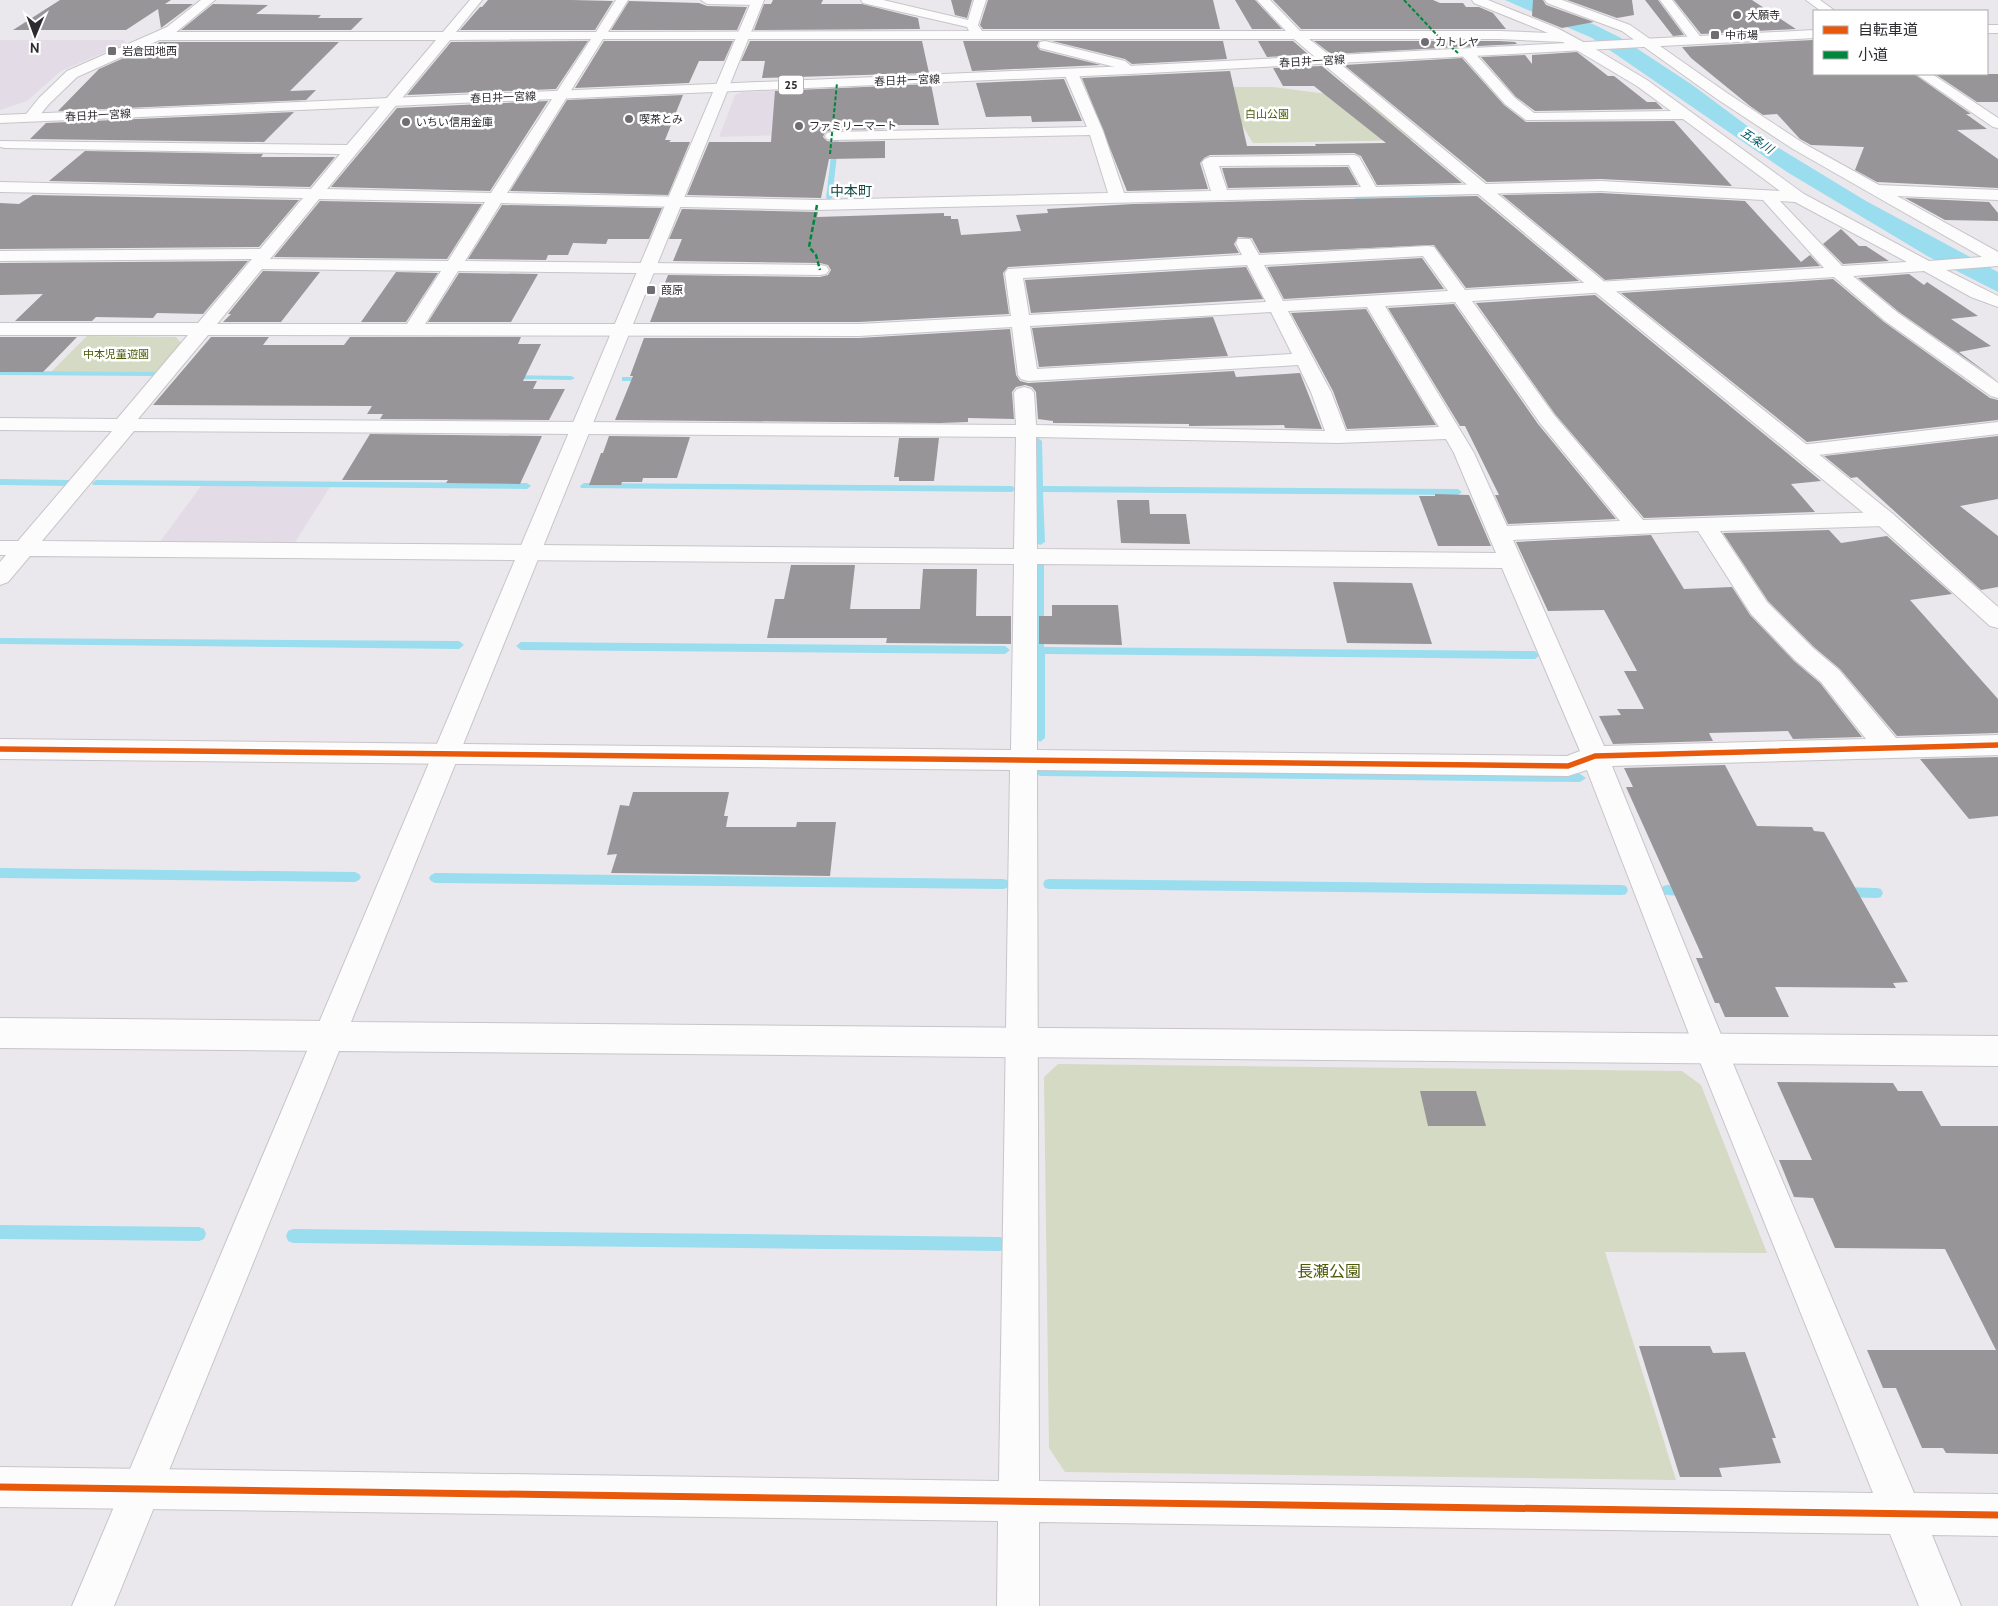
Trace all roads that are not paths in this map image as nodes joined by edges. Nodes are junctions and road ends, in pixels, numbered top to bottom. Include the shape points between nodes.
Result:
1 (209, 0) edge
2 (476, 0) edge
3 (622, 0) edge
4 (707, 0) edge
5 (758, 0) edge
6 (866, 0) edge
7 (980, 0) edge
8 (1263, 0) edge
9 (1478, 0) edge
10 (1550, 0) edge
11 (1666, 0) edge
12 (1812, 0) edge
13 (1827, 10) edge
14 (975, 30) junction
15 (1813, 34) edge
16 (448, 35) junction
17 (599, 35) junction
18 (743, 35) junction
19 (1017, 35) junction
20 (1297, 35) junction
21 (160, 36) junction
22 (1564, 38) junction
23 (1697, 40) junction
24 (1649, 43) junction
25 (1582, 47) junction
26 (1467, 53) junction
27 (1326, 60) junction
28 (1129, 70) junction
29 (1071, 73) junction
30 (1924, 75) edge
31 (723, 88) junction
32 (560, 95) junction
33 (393, 101) junction
34 (1686, 115) junction
35 (30, 118) junction
36 (0, 119) edge
37 (1998, 124) edge
38 (1096, 131) junction
39 (832, 136) dead end
40 (2, 147) edge
41 (352, 150) junction
42 (0, 187) edge
43 (1482, 189) junction
44 (1876, 190) junction
45 (1371, 192) junction
46 (315, 194) junction
47 (1768, 195) junction
48 (1998, 195) edge
49 (1221, 196) junction
50 (1798, 197) junction
51 (496, 198) junction
52 (1118, 199) junction
53 (675, 202) junction
54 (1416, 234) dead end
55 (1244, 243) dead end
56 (1428, 251) junction
57 (0, 256) edge
58 (261, 259) junction
59 (1253, 260) junction
60 (1998, 260) edge
61 (451, 266) junction
62 (1926, 266) junction
63 (647, 269) junction
64 (820, 270) dead end
65 (1838, 272) junction
66 (1601, 288) junction
67 (1461, 295) junction
68 (1373, 301) junction
69 (1998, 302) edge
70 (1277, 306) junction
71 (1021, 321) junction
72 (0, 328) edge
73 (202, 328) junction
74 (413, 328) junction
75 (621, 328) junction
76 (1304, 359) junction
77 (1998, 392) edge
78 (1024, 393) dead end
79 (0, 424) edge
80 (125, 425) junction
81 (580, 427) junction
82 (1998, 428) edge
83 (1026, 431) junction
84 (1452, 432) junction
85 (1338, 438) junction
86 (1801, 451) junction
87 (1885, 519) junction
88 (1704, 524) junction
89 (1638, 528) junction
90 (1499, 534) junction
91 (0, 548) edge
92 (24, 548) junction
93 (528, 552) junction
94 (1025, 557) junction
95 (1510, 561) junction
96 (0, 577) edge
97 (1998, 620) edge
98 (1998, 746) edge
99 (1888, 747) junction
100 (0, 749) edge
101 (445, 754) junction
102 (1594, 756) junction
103 (1025, 760) junction
104 (0, 1033) edge
105 (328, 1036) junction
106 (1022, 1042) junction
107 (1710, 1048) junction
108 (1998, 1051) edge
109 (0, 1487) edge
110 (141, 1489) junction
111 (1018, 1502) junction
112 (1902, 1513) junction
113 (1998, 1515) edge
114 (93, 1606) edge
115 (1018, 1606) edge
116 (1940, 1606) edge

1 - 21 street
2 - 16 street
3 - 17 street
4 - 5 street
5 - 18 street
6 - 14 street
7 - 14 street
8 - 20 street
9 - 22 street
10 - 24 street via 1626,28
11 - 23 street
12 - 13 street
14 - 18 street
14 - 19 street
15 - 23 street, 春日井一宮線 / 25
16 - 17 street
16 - 21 street
16 - 33 street
17 - 18 street
17 - 32 street
18 - 31 street
19 - 20 street
19 - 28 street via 1120,64
20 - 22 street
20 - 27 street
21 - 35 street via 72,74
22 - 25 street
23 - 24 street, 春日井一宮線 / 25
24 - 25 street, 春日井一宮線 / 25
24 - 44 street via 1798,146
25 - 26 street, 春日井一宮線 / 25
25 - 34 street
26 - 27 street, 春日井一宮線 / 25
26 - 34 street via 1510,101 1531,117
27 - 28 street, 春日井一宮線 / 25
27 - 43 street
28 - 29 street, 春日井一宮線 / 25
29 - 31 street, 春日井一宮線 / 25
29 - 38 street
30 - 37 street
31 - 32 street, 春日井一宮線 / 25
31 - 53 street
32 - 33 street, 春日井一宮線 / 25
32 - 51 street
33 - 35 street, 春日井一宮線 / 25
33 - 41 street
34 - 50 street
35 - 36 street, 春日井一宮線 / 25
35 - 40 street
38 - 39 street
38 - 52 street
40 - 41 street
41 - 46 street
42 - 46 street
43 - 45 street
43 - 47 street via 1601,186
43 - 66 street
44 - 48 street
44 - 60 street
45 - 49 street
45 - 49 street via 1354,160 1210,162
46 - 51 street
46 - 58 street
47 - 50 street
47 - 65 street
49 - 52 street
50 - 62 street
51 - 53 street
51 - 61 street
52 - 53 street via 817,205
53 - 63 street
54 - 56 street
55 - 59 street
56 - 59 street
56 - 67 street
57 - 58 street
58 - 61 street
58 - 73 street
59 - 70 street
59 - 71 street via 1014,272
60 - 62 street
61 - 63 street
61 - 74 street
62 - 65 street
62 - 69 street
63 - 64 street
63 - 75 street
65 - 66 street
65 - 77 street via 1878,306
66 - 67 street
66 - 86 street
67 - 68 street
67 - 89 street via 1547,419
68 - 70 street
68 - 84 street
70 - 71 street
70 - 76 street
71 - 75 street via 859,330
71 - 76 street via 1028,375
72 - 73 street
73 - 74 street
73 - 80 street
74 - 75 street
75 - 81 street
76 - 85 street via 1321,392
78 - 83 street
79 - 80 street
80 - 81 street
80 - 92 street
81 - 83 street
81 - 93 street
82 - 86 street
83 - 85 street
83 - 94 street
84 - 85 street
84 - 90 street
86 - 87 street
87 - 88 street
87 - 97 street
88 - 89 street
88 - 99 street via 1759,608 1830,676
89 - 90 street
90 - 95 street
91 - 92 street
92 - 93 street
92 - 96 street
93 - 94 street
93 - 101 street
94 - 95 street
94 - 103 street
95 - 102 street
98 - 99 street
99 - 102 street
100 - 101 street
101 - 103 street
101 - 105 street
102 - 103 street via 1568,766
102 - 107 street
103 - 106 street
104 - 105 street
105 - 106 street
105 - 110 street
106 - 107 street
106 - 111 street
107 - 108 street
107 - 112 street
109 - 110 street
110 - 111 street
110 - 114 street
111 - 112 street
111 - 115 street
112 - 113 street
112 - 116 street

